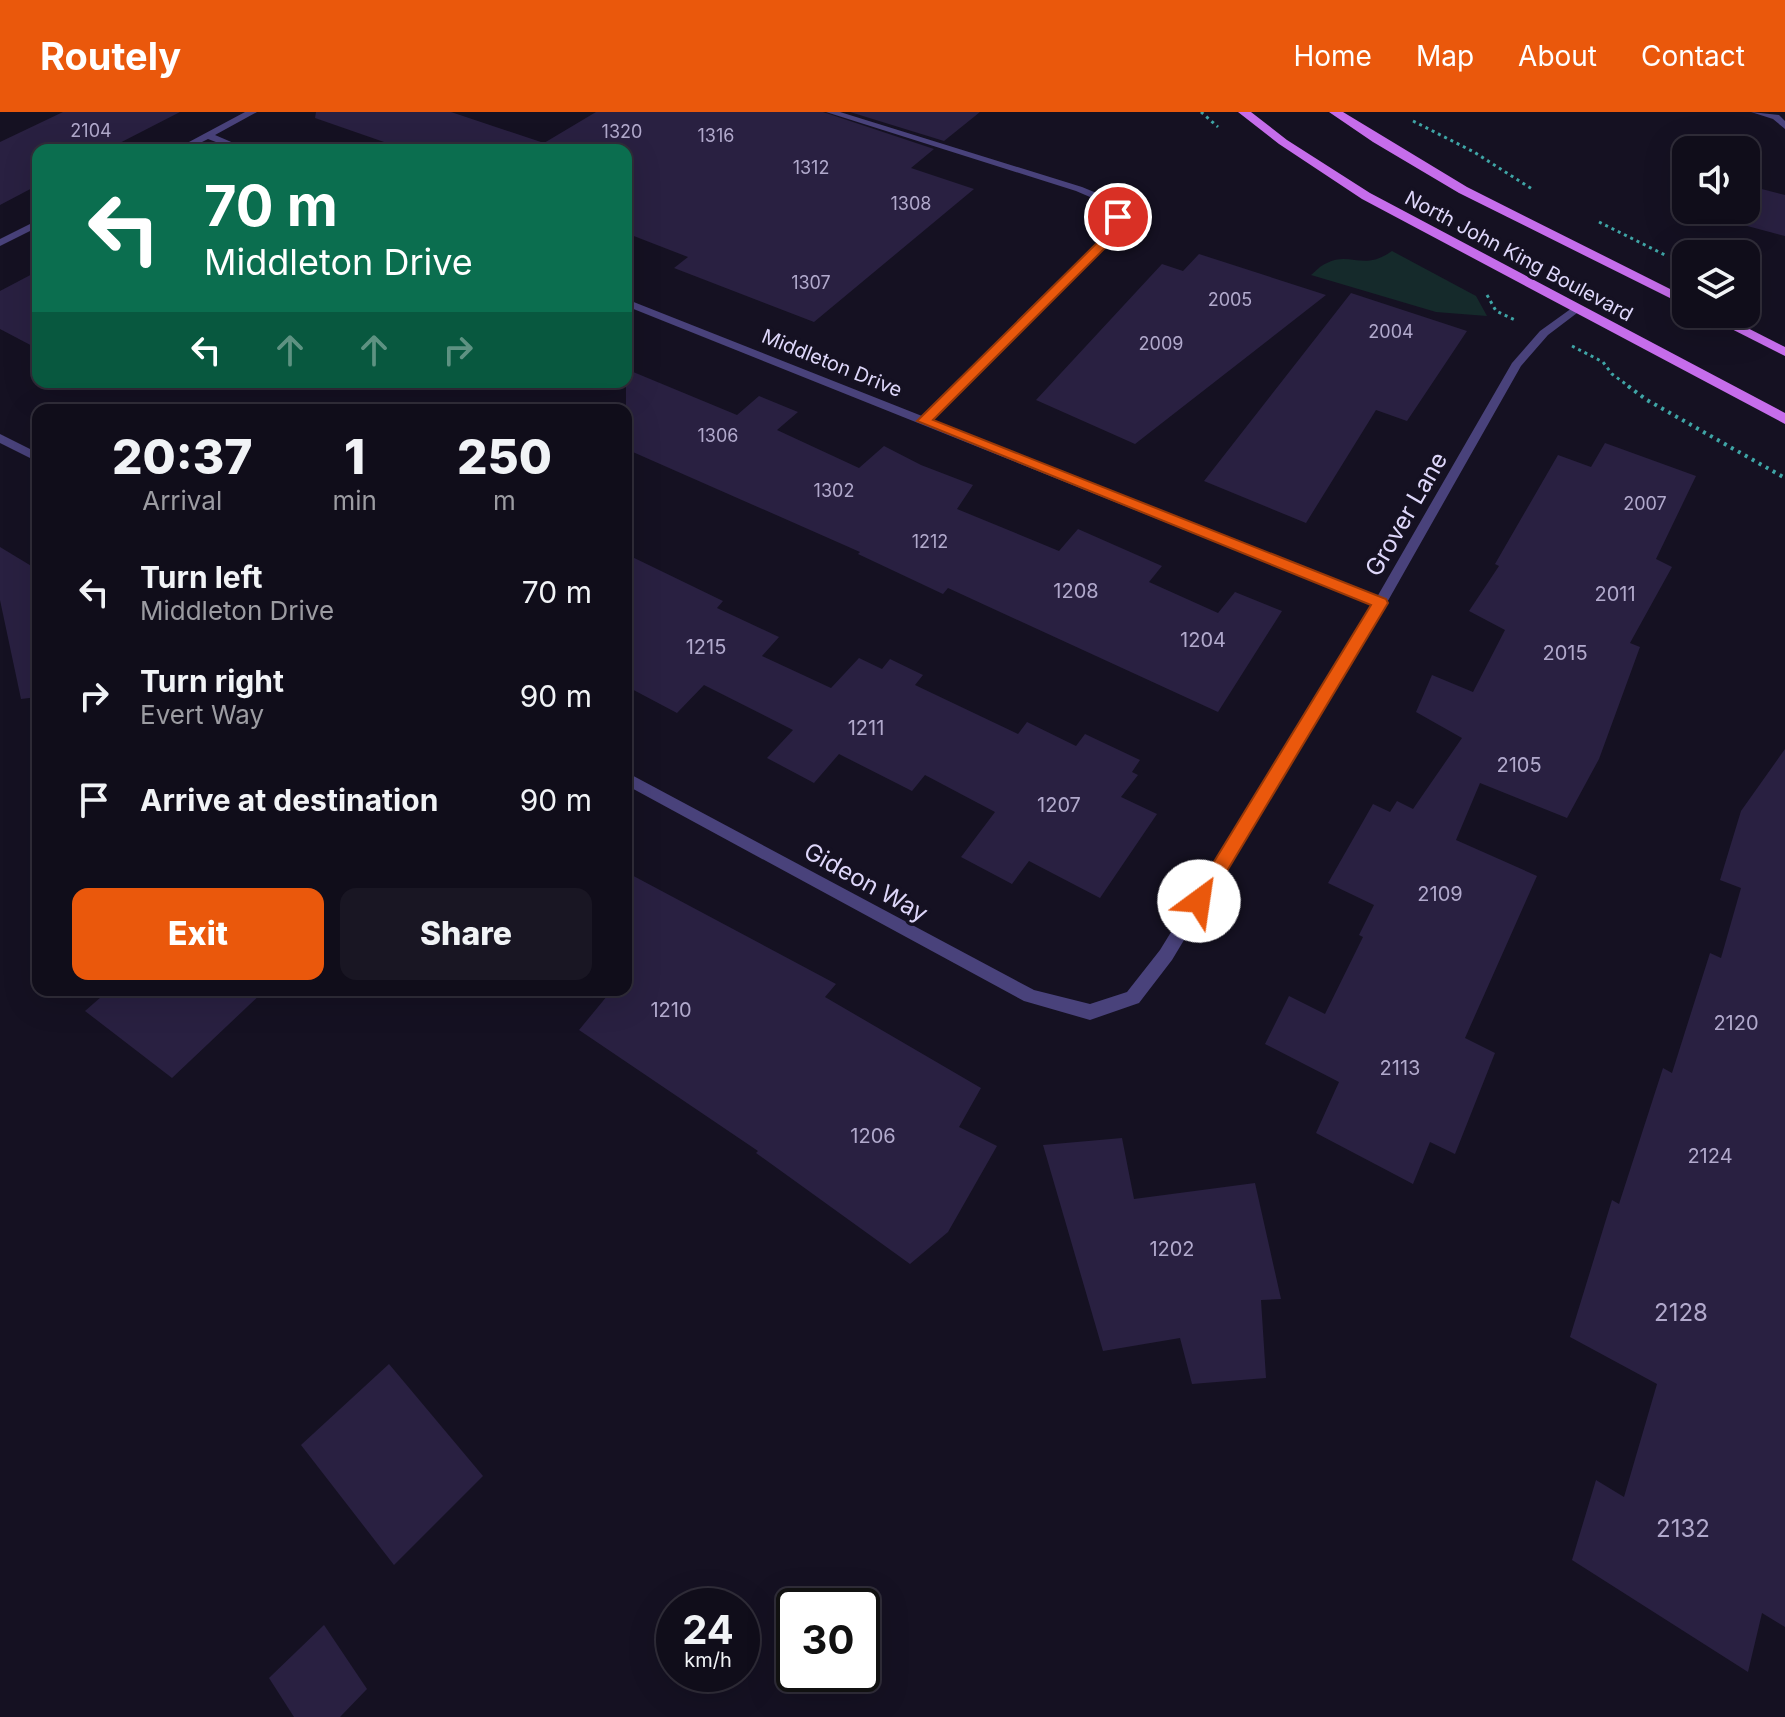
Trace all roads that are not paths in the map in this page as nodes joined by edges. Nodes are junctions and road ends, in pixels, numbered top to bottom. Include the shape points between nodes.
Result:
1 (252, 112) edge
2 (831, 112) edge
3 (1244, 112) edge
4 (1335, 112) edge
5 (1756, 112) edge
6 (1785, 126) edge
7 (207, 135) junction
8 (190, 144) edge
9 (230, 144) edge
10 (32, 226) edge
11 (0, 243) edge
12 (1672, 295) edge
13 (632, 304) edge
14 (1576, 310) junction
15 (1737, 328) edge
16 (1785, 352) edge
17 (1785, 419) edge
18 (924, 421) junction
19 (0, 438) edge
20 (32, 455) edge
21 (1380, 603) junction
22 (632, 781) edge
23 (1090, 1012) joint

1 - 7 street
2 - 18 street via 1079,189 1108,201 1118,217 1114,232
3 - 14 main road, North John King Boulevard via 1366,196
4 - 12 main road, North John King Boulevard via 1482,201
5 - 6 street via 1776,117
7 - 8 street
7 - 9 street
10 - 11 street
13 - 18 street, Middleton Drive
14 - 17 main road, North John King Boulevard
14 - 21 street, Grover Lane via 1544,333 1516,365
15 - 16 main road
18 - 21 street, Middleton Drive
19 - 20 street
21 - 23 street, Grover Lane via 1166,955 1133,998
22 - 23 street, Gideon Way via 1030,996

